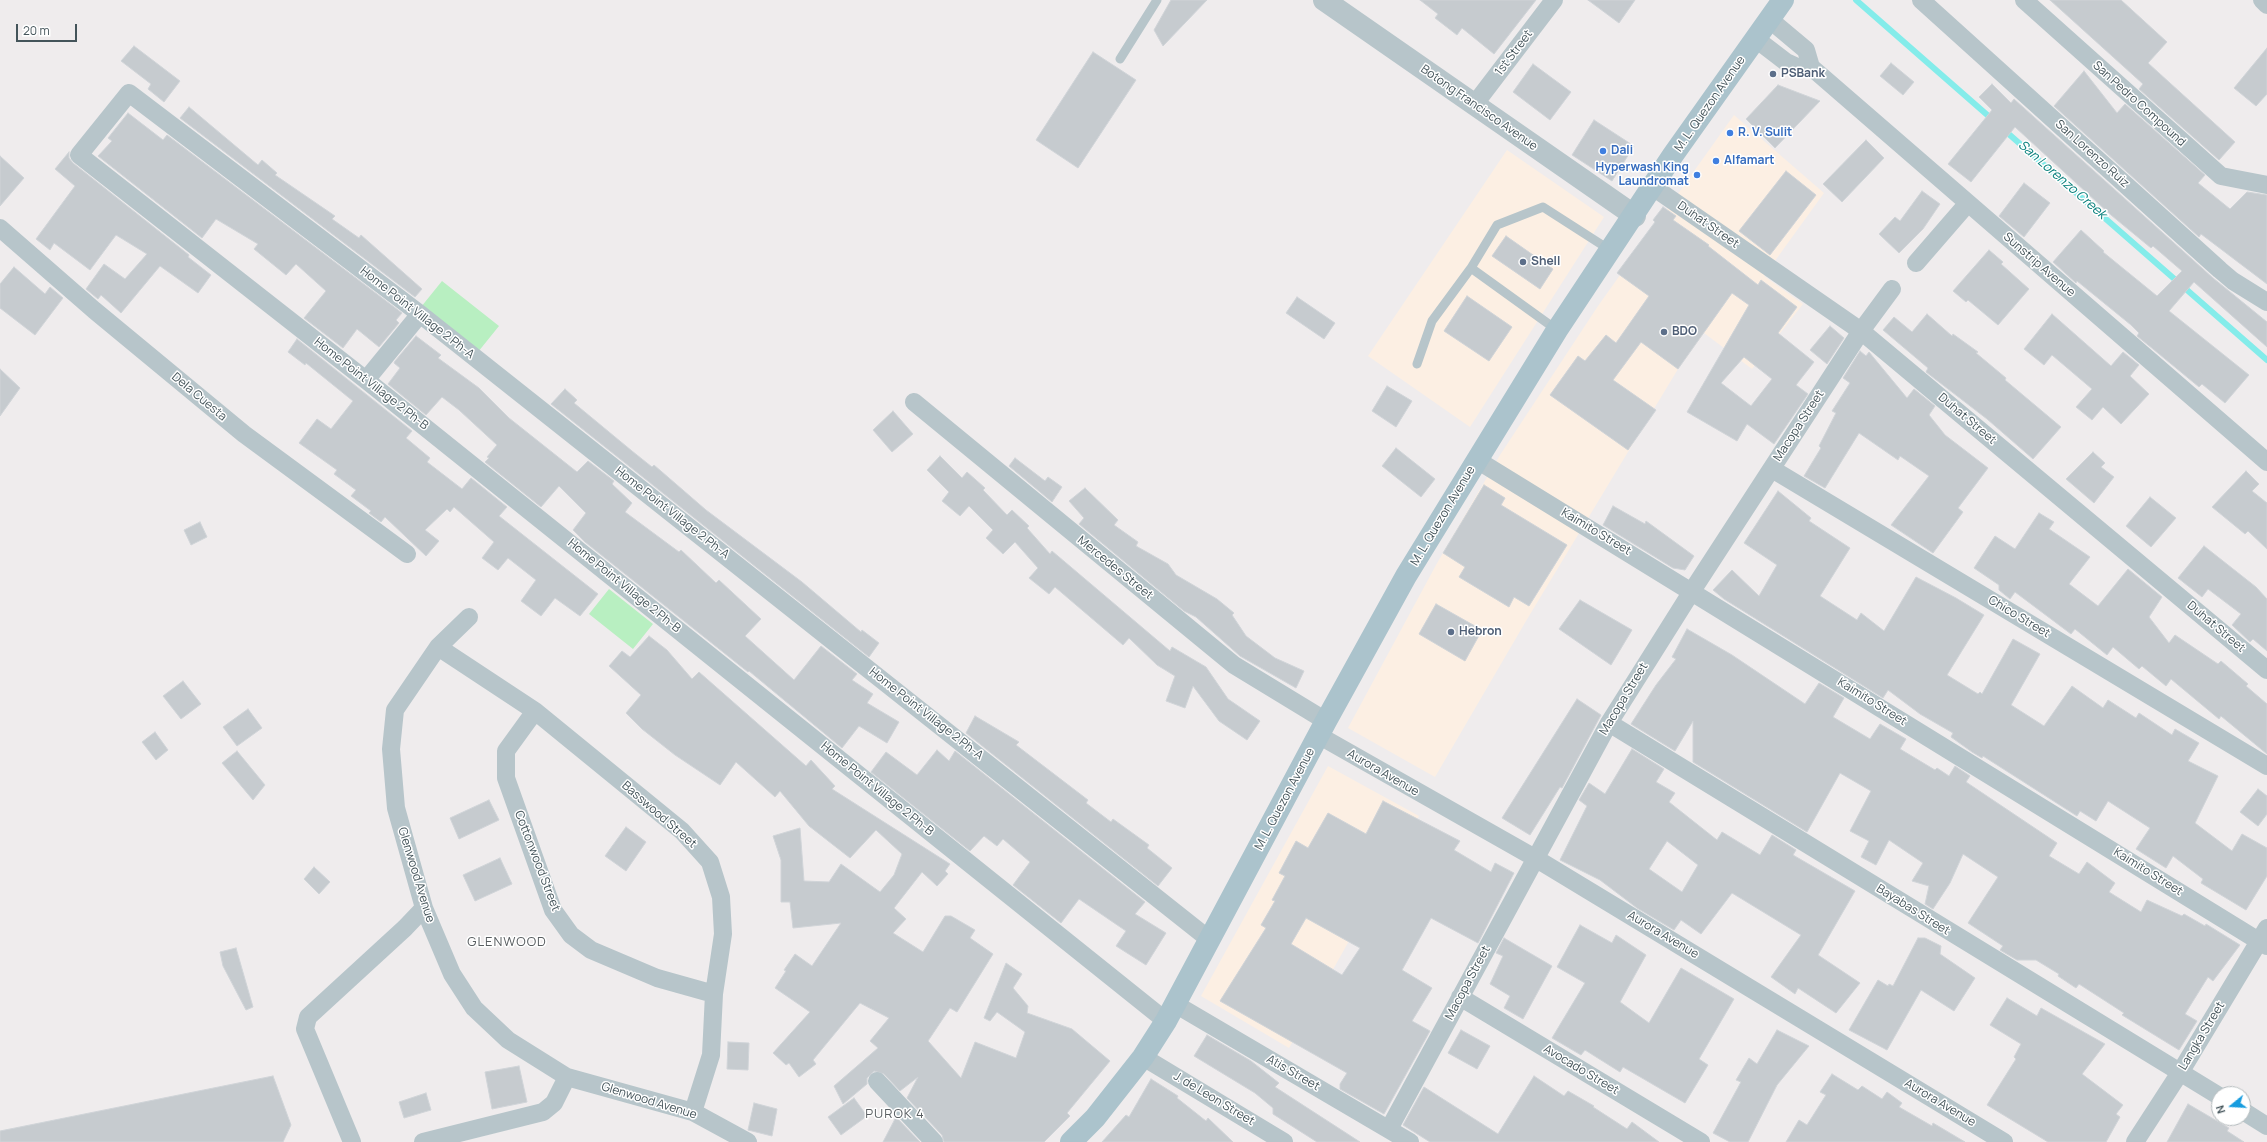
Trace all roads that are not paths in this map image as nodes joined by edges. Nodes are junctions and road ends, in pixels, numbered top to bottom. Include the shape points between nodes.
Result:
1 (1157, 0) edge
2 (1326, 0) edge
3 (1554, 0) edge
4 (1783, 0) edge
5 (1921, 0) edge
6 (2024, 0) edge
7 (2262, 0) edge
8 (2267, 5) edge
9 (1769, 19) junction
10 (1756, 39) junction
11 (1120, 59) dead end
12 (1812, 67) junction
13 (129, 92) joint
14 (1474, 106) junction
15 (2267, 184) edge
16 (1654, 187) junction
17 (1968, 203) junction
18 (1635, 216) junction
19 (0, 228) edge
20 (1610, 250) junction
21 (1916, 263) dead end
22 (1471, 268) junction
23 (1892, 289) dead end
24 (2267, 302) edge
25 (420, 314) junction
26 (1558, 330) junction
27 (1861, 331) junction
28 (1416, 364) dead end
29 (366, 380) junction
30 (914, 402) dead end
31 (1477, 460) junction
32 (2267, 462) edge
33 (1772, 469) junction
34 (407, 554) dead end
35 (1692, 591) junction
36 (469, 617) dead end
37 (438, 647) junction
38 (2267, 670) edge
39 (535, 711) junction
40 (1609, 723) junction
41 (1322, 728) junction
42 (2267, 766) edge
43 (1535, 858) junction
44 (424, 908) junction
45 (2265, 938) edge
46 (1210, 940) junction
47 (714, 994) junction
48 (1460, 997) junction
49 (1171, 1013) junction
50 (1143, 1057) junction
51 (2181, 1071) junction
52 (566, 1077) junction
53 (877, 1081) dead end
54 (2211, 1091) edge
55 (693, 1112) junction
56 (2251, 1116) edge
57 (2267, 1126) edge
58 (1389, 1129) junction
59 (352, 1142) edge
60 (423, 1142) edge
61 (748, 1142) edge
62 (934, 1142) edge
63 (1071, 1142) edge
64 (1284, 1142) edge
65 (1410, 1142) edge
66 (1701, 1142) edge
67 (2004, 1142) edge
68 (2135, 1142) edge

1 - 11 lane
2 - 14 street, Botong Francisco Avenue
3 - 14 street, 1st Street
4 - 9 main road, M. L. Quezon Avenue
5 - 24 street, San Lorenzo Ruiz via 2220,270
6 - 15 street, San Pedro Compound via 2221,176
7 - 8 street
9 - 10 main road, M. L. Quezon Avenue
9 - 12 street via 1806,50
10 - 12 street via 1786,62 1797,67
10 - 16 main road, M. L. Quezon Avenue
12 - 17 street, Sunstrip Avenue
13 - 25 street, Home Point Village 2 Ph-A
13 - 29 street, Home Point Village 2 Ph-B via 79,155
14 - 18 street, Botong Francisco Avenue
16 - 18 main road, M. L. Quezon Avenue
16 - 27 street, Duhat Street
17 - 21 street
17 - 32 street, Sunstrip Avenue
18 - 20 main road, M. L. Quezon Avenue
19 - 34 street, Dela Cuesta via 94,310 244,434
20 - 22 lane via 1543,207 1497,225
20 - 26 main road, M. L. Quezon Avenue
22 - 26 lane
22 - 28 lane via 1432,321
23 - 27 street, Macopa Street
25 - 29 street
25 - 46 street, Home Point Village 2 Ph-A
26 - 31 main road, M. L. Quezon Avenue
27 - 33 street, Macopa Street
27 - 38 street, Duhat Street
29 - 49 street, Home Point Village 2 Ph-B
30 - 41 street, Mercedes Street via 1234,665
31 - 35 street, Kaimito Street
31 - 41 main road, M. L. Quezon Avenue via 1406,576
33 - 35 street, Macopa Street
33 - 42 street, Chico Street
35 - 40 street, Macopa Street
35 - 45 street, Kaimito Street
36 - 37 street, Glenwood Avenue
37 - 39 street, Basswood Street
37 - 44 street, Glenwood Avenue via 395,710 391,749 396,808
39 - 47 street, Basswood Street via 682,831 710,862 720,897 723,934
39 - 47 street, Cottonwood Street via 506,751 506,778 553,910 572,935 591,950 657,978
40 - 43 street, Macopa Street
40 - 51 street, Bayabas Street via 1991,958
41 - 43 street, Aurora Avenue
41 - 46 main road, M. L. Quezon Avenue
43 - 48 street, Macopa Street
43 - 67 street, Aurora Avenue
44 - 52 street, Glenwood Avenue via 452,974 474,1008 508,1040
44 - 59 street via 406,928 308,1017 305,1028
45 - 51 street, Langka Street
46 - 49 main road, M. L. Quezon Avenue
47 - 55 street, Basswood Street via 711,1055
48 - 58 street, Macopa Street
48 - 66 street, Avocado Street
49 - 50 main road, M. L. Quezon Avenue
49 - 58 street, Atis Street
50 - 63 main road, M. L. Quezon Avenue via 1095,1118
50 - 64 street, J. de Leon Street
51 - 54 street, Bayabas Street
51 - 68 street, Langka Street
52 - 55 street, Glenwood Avenue
52 - 60 street via 554,1103 543,1112
53 - 62 street
55 - 61 street, Glenwood Avenue
56 - 57 street
58 - 65 street, Atis Street

